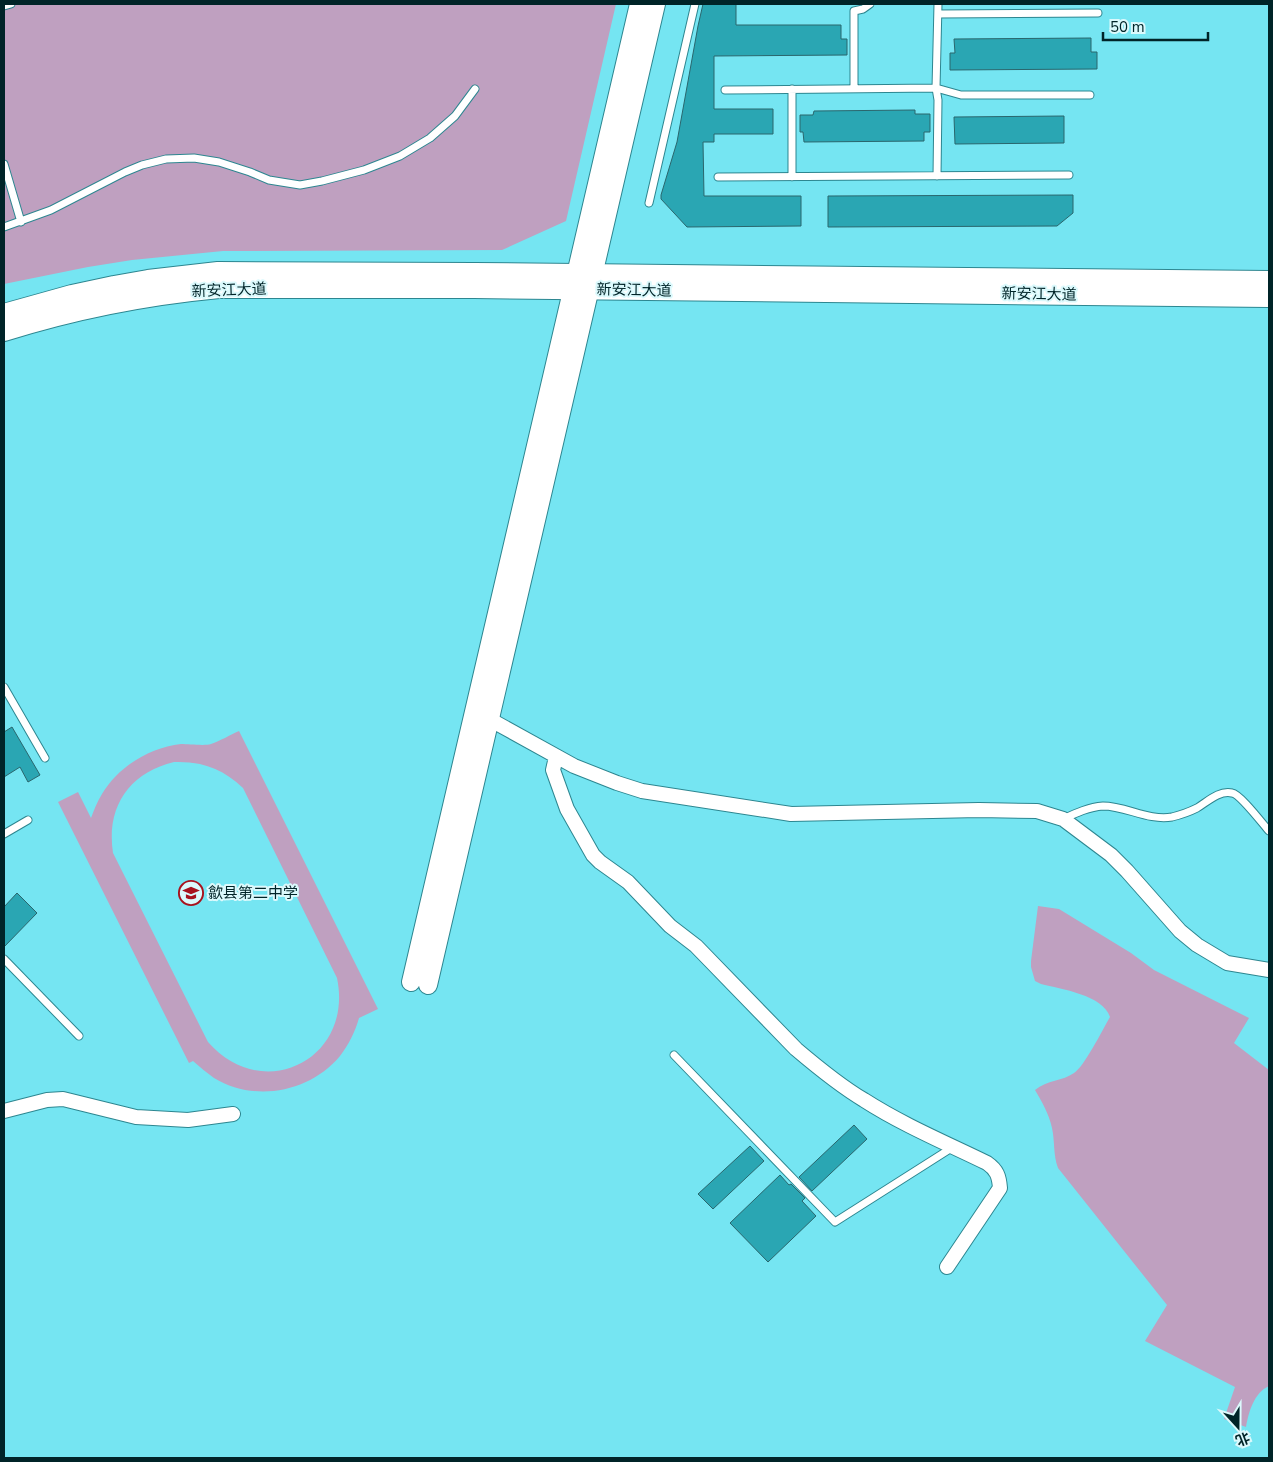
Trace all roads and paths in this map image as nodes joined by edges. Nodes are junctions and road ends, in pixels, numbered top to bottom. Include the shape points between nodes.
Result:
1 (11, 4) edge
2 (639, 4) edge
3 (656, 4) edge
4 (695, 4) edge
5 (870, 4) edge
6 (938, 4) edge
7 (4, 6) edge
8 (1098, 13) dead end
9 (938, 14) junction
10 (854, 88) junction
11 (936, 88) junction
12 (475, 89) dead end
13 (792, 89) junction
14 (725, 90) dead end
15 (1090, 95) dead end
16 (4, 164) edge
17 (1069, 175) dead end
18 (792, 176) junction
19 (937, 176) junction
20 (718, 177) dead end
21 (649, 203) dead end
22 (21, 222) junction
23 (4, 227) edge
24 (1269, 281) edge
25 (582, 282) junction
26 (1269, 297) edge
27 (4, 314) edge
28 (4, 331) edge
29 (4, 687) edge
30 (490, 719) junction
31 (556, 756) junction
32 (45, 758) dead end
33 (1063, 819) junction
34 (28, 820) dead end
35 (1269, 830) edge
36 (4, 834) edge
37 (4, 958) edge
38 (1269, 970) edge
39 (79, 1036) dead end
40 (674, 1055) dead end
41 (4, 1111) edge
42 (233, 1114) dead end
43 (954, 1146) junction
44 (947, 1267) dead end

1 - 7 lane
2 - 25 street
3 - 25 street
4 - 21 lane
5 - 10 lane via 854,11
6 - 9 lane
8 - 9 lane
9 - 11 lane
10 - 11 lane
10 - 13 lane
11 - 15 lane via 961,95
11 - 19 lane
12 - 22 lane via 455,116 430,138 400,156 364,170 300,184 268,180 219,162 194,158 166,159 125,172 72,201
13 - 14 lane
13 - 18 lane
16 - 22 lane
17 - 19 lane
18 - 19 lane
18 - 20 lane
22 - 23 lane
24 - 25 main road, 新安江大道
25 - 26 main road, 新安江大道
25 - 27 main road, 新安江大道 via 218,272 114,286
25 - 28 main road, 新安江大道 via 219,288 67,312
25 - 30 street
25 - 30 street via 419,983
29 - 32 lane
30 - 31 street
31 - 33 street via 592,774 642,790 791,814 1038,811
31 - 43 street via 554,770 567,809 600,862 628,882 670,926 696,946 807,1058 863,1100
33 - 35 lane via 1085,809 1106,806 1164,818 1230,792 1238,795
33 - 38 street via 1111,855 1180,931 1197,945 1227,963
34 - 36 lane
37 - 39 lane
40 - 43 lane via 835,1222
41 - 42 street via 64,1099 136,1117 188,1120
43 - 44 street via 994,1168 1000,1179 1000,1188

